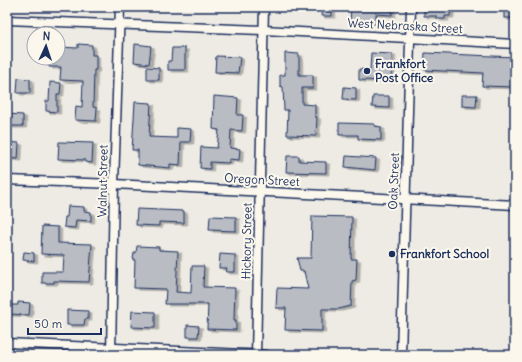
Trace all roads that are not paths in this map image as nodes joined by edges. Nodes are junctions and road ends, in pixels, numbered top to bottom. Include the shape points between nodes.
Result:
1 (120, 7) edge
2 (264, 7) edge
3 (411, 7) edge
4 (7, 20) edge
5 (119, 24) junction
6 (264, 30) junction
7 (411, 38) junction
8 (515, 44) edge
9 (7, 180) edge
10 (114, 184) junction
11 (260, 192) junction
12 (406, 200) junction
13 (515, 205) edge
14 (7, 343) edge
15 (111, 351) edge
16 (256, 355) edge
17 (266, 355) edge
18 (401, 355) edge

1 - 5 street, Walnut Street
2 - 6 street, Hickory Street
3 - 7 street, Oak Street
4 - 5 street, West Nebraska Street
5 - 6 street, West Nebraska Street
5 - 10 street, Walnut Street
6 - 7 street, West Nebraska Street
6 - 11 street, Hickory Street
7 - 8 street, West Nebraska Street
7 - 12 street, Oak Street
9 - 10 street, Oregon Street
10 - 11 street, Oregon Street
10 - 15 street, Walnut Street
11 - 12 street, Oregon Street
11 - 16 street, Hickory Street
12 - 13 street, Oregon Street
12 - 18 street, Oak Street
14 - 15 street
15 - 16 street
16 - 17 street

